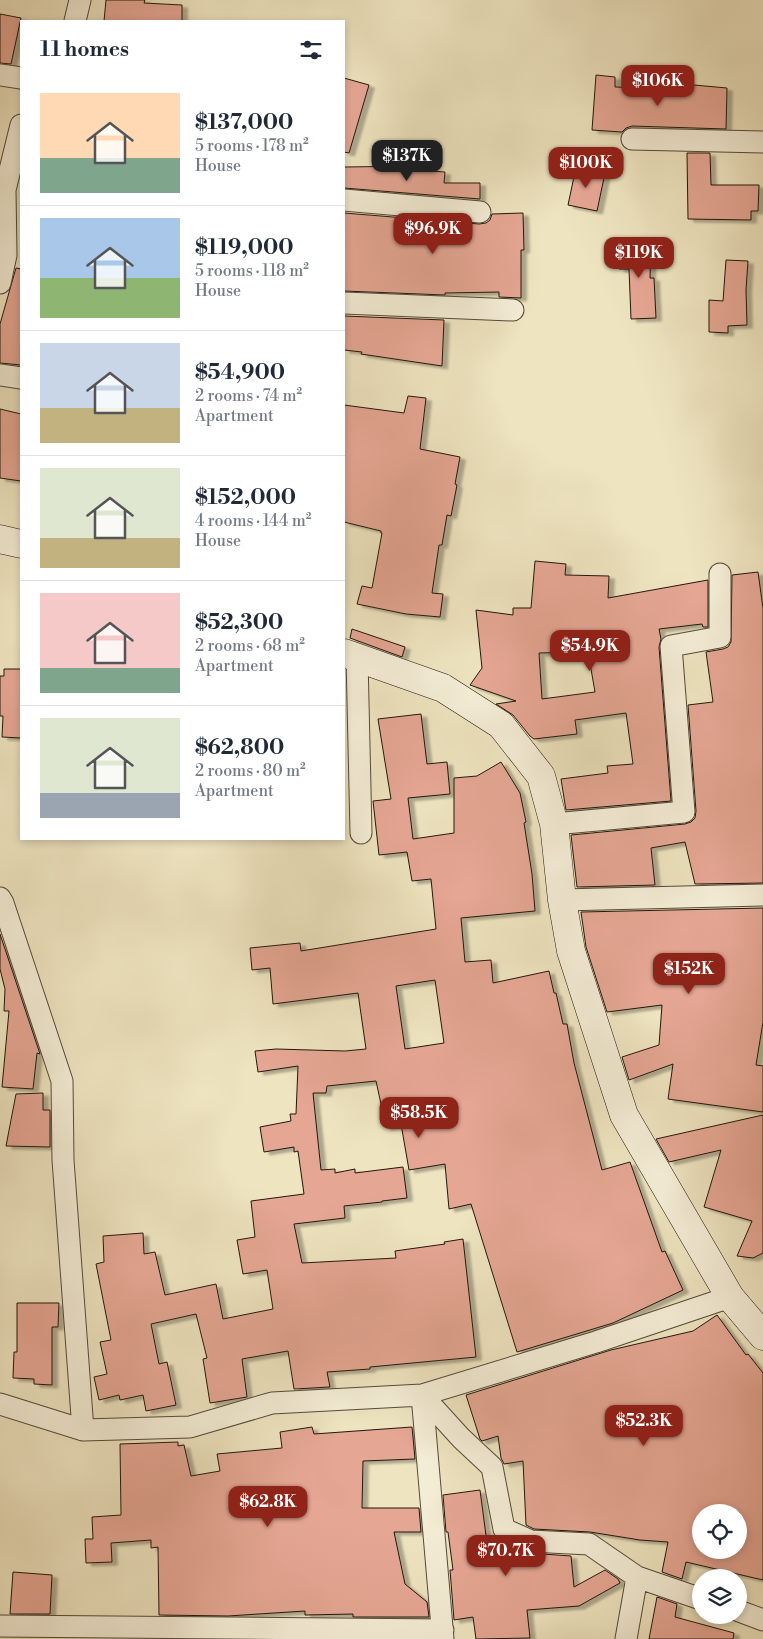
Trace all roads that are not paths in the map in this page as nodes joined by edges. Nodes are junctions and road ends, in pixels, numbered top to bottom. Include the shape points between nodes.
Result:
1 (80, 0) edge
2 (75, 20) edge
3 (0, 75) edge
4 (20, 78) edge
5 (20, 129) edge
6 (632, 139) dead end
7 (763, 142) edge
8 (345, 200) edge
9 (480, 212) dead end
10 (0, 283) edge
11 (345, 303) edge
12 (513, 310) dead end
13 (0, 375) edge
14 (20, 378) edge
15 (0, 539) edge
16 (20, 544) edge
17 (720, 574) dead end
18 (350, 656) edge
19 (554, 824) junction
20 (361, 833) dead end
21 (763, 895) edge
22 (0, 898) edge
23 (562, 900) junction
24 (730, 1297) junction
25 (763, 1336) edge
26 (422, 1395) junction
27 (0, 1404) edge
28 (83, 1430) junction
29 (637, 1577) junction
30 (692, 1596) edge
31 (747, 1614) edge
32 (763, 1620) edge
33 (0, 1626) edge
34 (443, 1635) edge
35 (626, 1639) edge

1 - 2 street
3 - 4 street
5 - 10 street via 5,190 6,255
6 - 7 street
8 - 9 street
11 - 12 street
13 - 14 street
15 - 16 main road
17 - 19 street via 720,637 671,646 684,812
18 - 19 main road via 444,688 501,725 542,776
18 - 20 street
19 - 23 main road
21 - 23 street
22 - 28 street via 62,1081 63,1160
23 - 24 main road via 571,951 624,1115
24 - 25 main road
24 - 26 street
26 - 28 street via 272,1403 190,1426
26 - 29 street via 492,1467 504,1529 531,1541 589,1544
26 - 34 street
27 - 28 street
29 - 30 street
29 - 35 street
31 - 32 street
33 - 34 street

